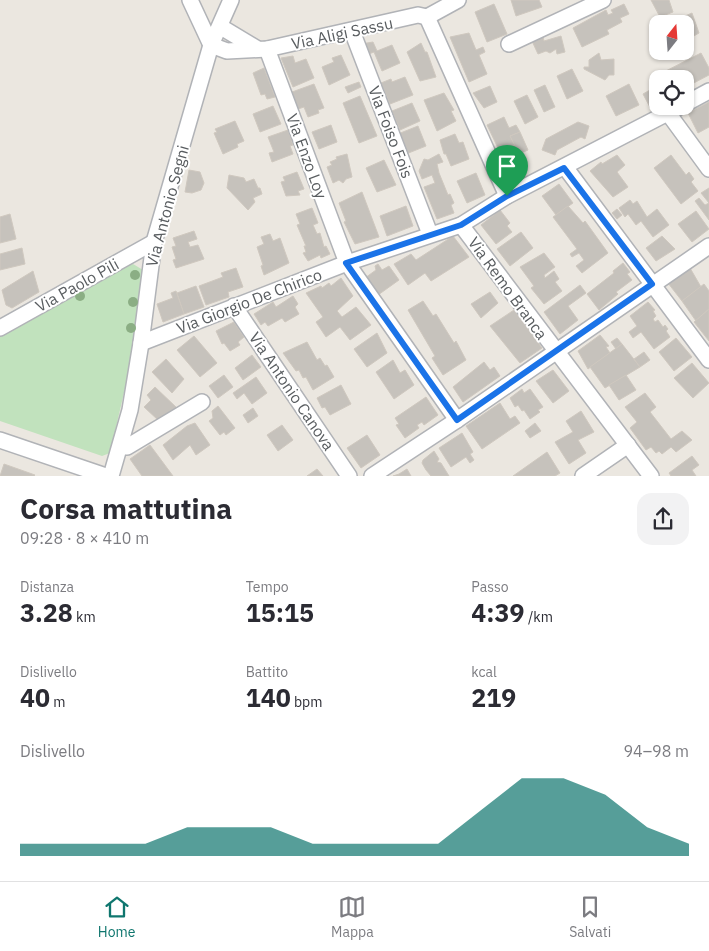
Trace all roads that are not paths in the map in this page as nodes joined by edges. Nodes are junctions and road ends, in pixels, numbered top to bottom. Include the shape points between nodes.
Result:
1 (190, 0) edge
2 (231, 0) edge
3 (458, 0) edge
4 (604, 0) edge
5 (427, 17) junction
6 (221, 27) junction
7 (352, 31) junction
8 (508, 44) dead end
9 (211, 45) junction
10 (261, 48) junction
11 (709, 91) edge
12 (694, 99) edge
13 (665, 115) edge
14 (677, 115) edge
15 (564, 168) junction
16 (709, 169) edge
17 (507, 196) junction
18 (461, 225) junction
19 (430, 234) junction
20 (154, 242) junction
21 (709, 246) edge
22 (346, 263) junction
23 (652, 284) junction
24 (234, 306) junction
25 (0, 326) edge
26 (141, 343) junction
27 (555, 351) junction
28 (709, 360) edge
29 (202, 402) dead end
30 (457, 420) junction
31 (0, 440) edge
32 (628, 445) junction
33 (121, 446) junction
34 (106, 476) edge
35 (111, 476) edge
36 (349, 476) edge
37 (372, 476) edge
38 (583, 476) edge
39 (651, 476) edge

1 - 9 street
2 - 6 street, Via Antonio Segni
3 - 5 street
4 - 8 street
5 - 7 street, Via Aligi Sassu via 418,16
5 - 17 street
6 - 9 street, Via Antonio Segni
6 - 10 street
7 - 10 street, Via Aligi Sassu
7 - 19 street, Via Foiso Fois
9 - 10 street, Via Aligi Sassu via 243,52
9 - 20 street, Via Antonio Segni
10 - 22 street, Via Enzo Loy
11 - 12 street
13 - 15 street, Via Giorgio De Chirico
14 - 16 street
15 - 17 street, Via Giorgio De Chirico
15 - 23 street
17 - 18 street, Via Giorgio De Chirico
18 - 19 street, Via Giorgio De Chirico
18 - 27 street, Via Remo Branca
19 - 22 street, Via Giorgio De Chirico
20 - 25 street, Via Paolo Pili
20 - 26 street, Via Antonio Segni
21 - 23 street
22 - 24 street, Via Giorgio De Chirico
22 - 30 street, Via Enzo Loy
23 - 27 street
23 - 28 street
24 - 26 street, Via Giorgio De Chirico
24 - 36 street, Via Antonio Canova
26 - 33 street, Via Antonio Segni
27 - 30 street
27 - 32 street, Via Remo Branca
29 - 33 street via 127,447
30 - 37 street
31 - 34 street
32 - 38 street
32 - 39 street, Via Remo Branca
33 - 35 street, Via Antonio Segni

